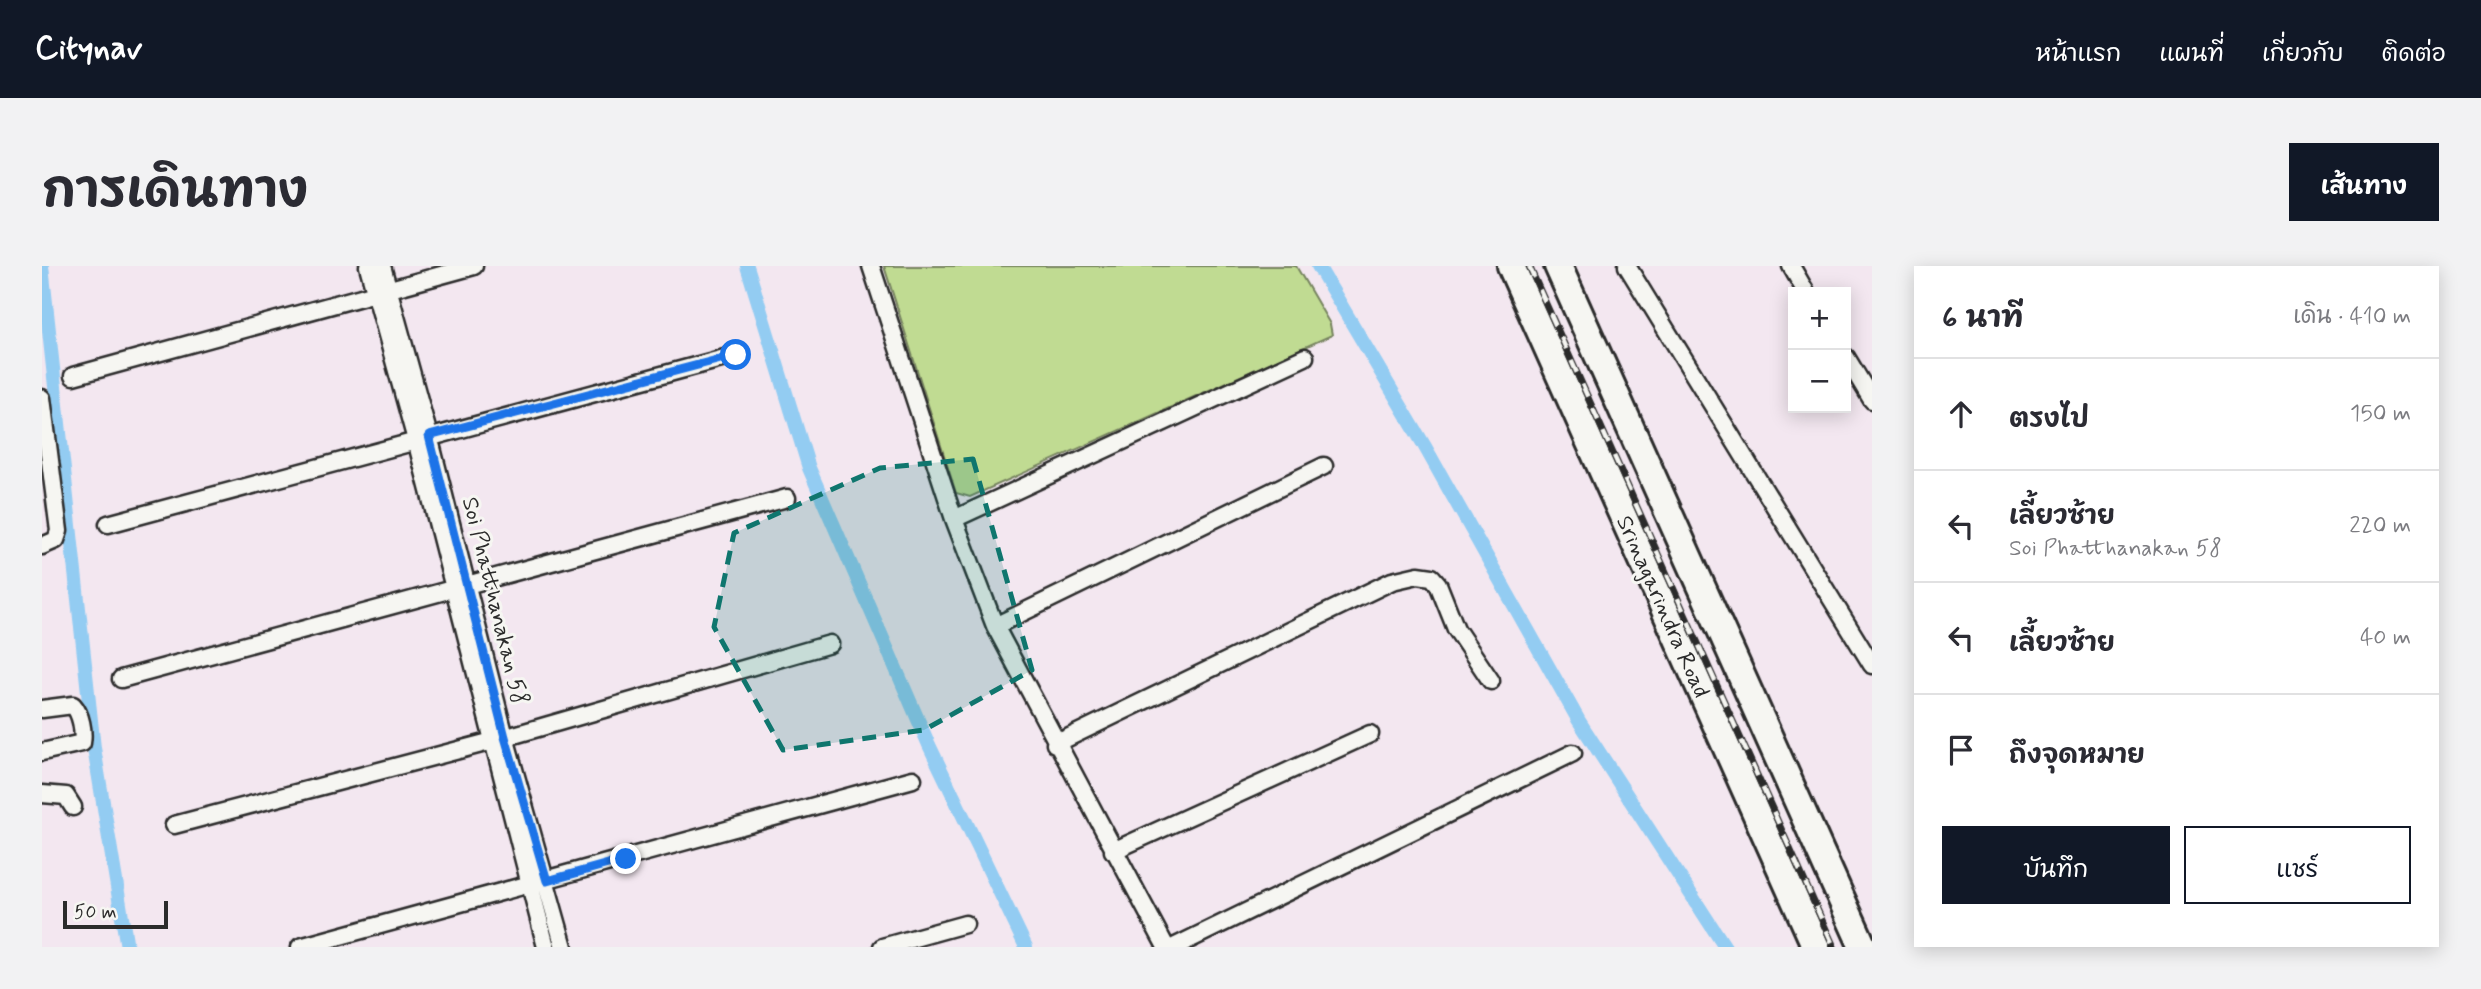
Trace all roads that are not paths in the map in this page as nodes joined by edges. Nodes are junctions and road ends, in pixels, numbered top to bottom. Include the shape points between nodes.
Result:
1 (368, 266) edge
2 (382, 266) edge
3 (474, 266) edge
4 (871, 266) edge
5 (1511, 266) edge
6 (1558, 266) edge
7 (1627, 266) edge
8 (1791, 266) edge
9 (1804, 287) edge
10 (382, 291) junction
11 (736, 355) dead end
12 (1305, 357) dead end
13 (1851, 365) edge
14 (74, 376) dead end
15 (42, 398) edge
16 (1872, 400) edge
17 (423, 438) junction
18 (1324, 466) dead end
19 (787, 498) dead end
20 (954, 519) junction
21 (108, 524) dead end
22 (42, 545) edge
23 (460, 586) junction
24 (995, 626) junction
25 (830, 644) dead end
26 (1872, 665) edge
27 (121, 679) dead end
28 (1491, 681) dead end
29 (42, 709) edge
30 (1370, 734) dead end
31 (499, 739) junction
32 (1055, 744) junction
33 (42, 752) edge
34 (1573, 753) dead end
35 (912, 779) dead end
36 (42, 794) edge
37 (73, 807) dead end
38 (174, 824) dead end
39 (1113, 851) junction
40 (547, 881) junction
41 (530, 885) junction
42 (965, 924) dead end
43 (300, 947) edge
44 (545, 947) edge
45 (564, 947) edge
46 (882, 947) edge
47 (1166, 947) edge
48 (1174, 947) edge
49 (1816, 947) edge
50 (1863, 947) edge

1 - 10 street, Soi Phatthanakan 58
2 - 10 street, Soi Phatthanakan 58
3 - 10 street
4 - 20 street
5 - 49 main road, Srinagarindra Road
6 - 50 main road, Srinagarindra Road
7 - 26 street
8 - 9 street
10 - 14 street
10 - 17 street, Soi Phatthanakan 58
11 - 17 street
12 - 20 street
13 - 16 street
15 - 22 street via 59,531 56,540
17 - 21 street
17 - 23 street, Soi Phatthanakan 58
18 - 24 street
19 - 23 street
20 - 24 street
23 - 27 street
23 - 31 street, Soi Phatthanakan 58
24 - 32 street
25 - 31 street
28 - 32 street via 1456,629 1438,584 1432,577 1418,575 1392,581
29 - 33 street via 73,705 83,736 82,743 71,748
30 - 39 street
31 - 38 street
31 - 40 street, Soi Phatthanakan 58
31 - 41 street, Soi Phatthanakan 58
32 - 39 street
34 - 48 street
35 - 40 street
36 - 37 street via 66,796
39 - 47 street
40 - 41 street
40 - 45 street, Soi Phatthanakan 58
41 - 43 street
41 - 44 street, Soi Phatthanakan 58
42 - 46 street

